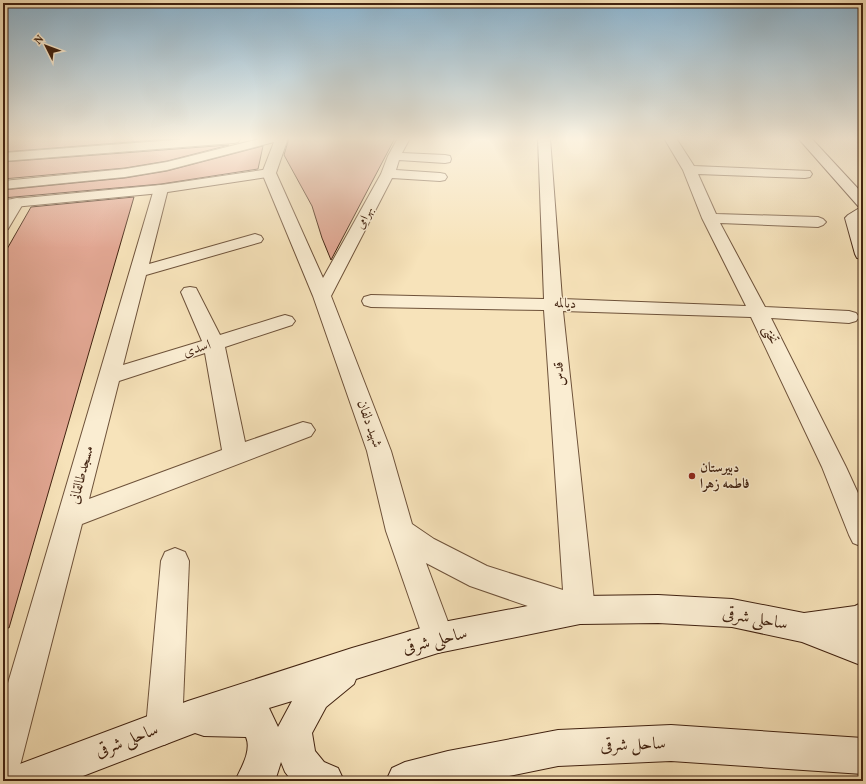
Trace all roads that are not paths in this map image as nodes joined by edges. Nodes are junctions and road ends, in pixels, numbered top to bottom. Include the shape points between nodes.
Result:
1 (388, 174) edge
2 (109, 175) edge
3 (258, 175) edge
4 (270, 175) edge
5 (403, 175) edge
6 (546, 175) edge
7 (692, 175) edge
8 (837, 175) edge
9 (855, 175) edge
10 (440, 176) dead end
11 (858, 178) dead end
12 (3, 185) edge
13 (161, 189) junction
14 (10, 203) edge
15 (863, 203) edge
16 (863, 211) edge
17 (710, 218) junction
18 (818, 222) dead end
19 (3, 226) edge
20 (255, 239) dead end
21 (863, 254) edge
22 (138, 272) junction
23 (190, 292) dead end
24 (322, 296) junction
25 (371, 301) dead end
26 (554, 304) junction
27 (758, 312) junction
28 (849, 317) dead end
29 (285, 321) dead end
30 (214, 344) junction
31 (109, 377) junction
32 (303, 430) dead end
33 (235, 455) junction
34 (70, 517) junction
35 (400, 531) junction
36 (863, 534) edge
37 (175, 562) dead end
38 (580, 610) junction
39 (863, 617) edge
40 (802, 627) junction
41 (438, 638) junction
42 (863, 650) edge
43 (352, 664) junction
44 (176, 723) junction
45 (863, 756) edge
46 (3, 762) edge
47 (22, 781) edge
48 (254, 781) edge
49 (325, 781) edge
50 (406, 781) edge

1 - 24 street, بهرامی
2 - 12 street
3 - 13 street
4 - 24 street, شهید دلفان
5 - 10 street
6 - 26 street, قدس
7 - 17 street, تختی
8 - 15 street
9 - 11 street
13 - 14 street
13 - 22 street, مسجدطالقانی
14 - 19 street
16 - 21 street via 853,218
17 - 18 street
17 - 27 street, تختی
20 - 22 street
22 - 31 street, مسجدطالقانی
23 - 30 street
24 - 35 street, شهید دلفان via 379,451
25 - 26 street, دیالمه
26 - 27 street, دیالمه
26 - 38 street, قدس
27 - 28 street, دیالمه
27 - 36 street, تختی via 834,467
29 - 30 street, اسدی
30 - 31 street, اسدی
30 - 33 street
31 - 34 street, مسجدطالقانی
32 - 33 street
33 - 34 street
34 - 46 street, مسجدطالقانی
35 - 38 street via 424,548 480,577
35 - 41 street, شهید دلفان
37 - 44 street
38 - 40 street, ساحلی شرقی via 658,609 732,613
38 - 41 street, ساحلی شرقی
39 - 40 street
40 - 42 street, ساحلی شرقی
41 - 43 street, ساحلی شرقی
43 - 44 street, ساحلی شرقی
43 - 49 street via 314,695 294,731 298,759 314,778
44 - 47 street, ساحلی شرقی
44 - 48 street via 256,720 267,743 260,773
45 - 50 street, ساحل شرقی via 671,743 558,748

